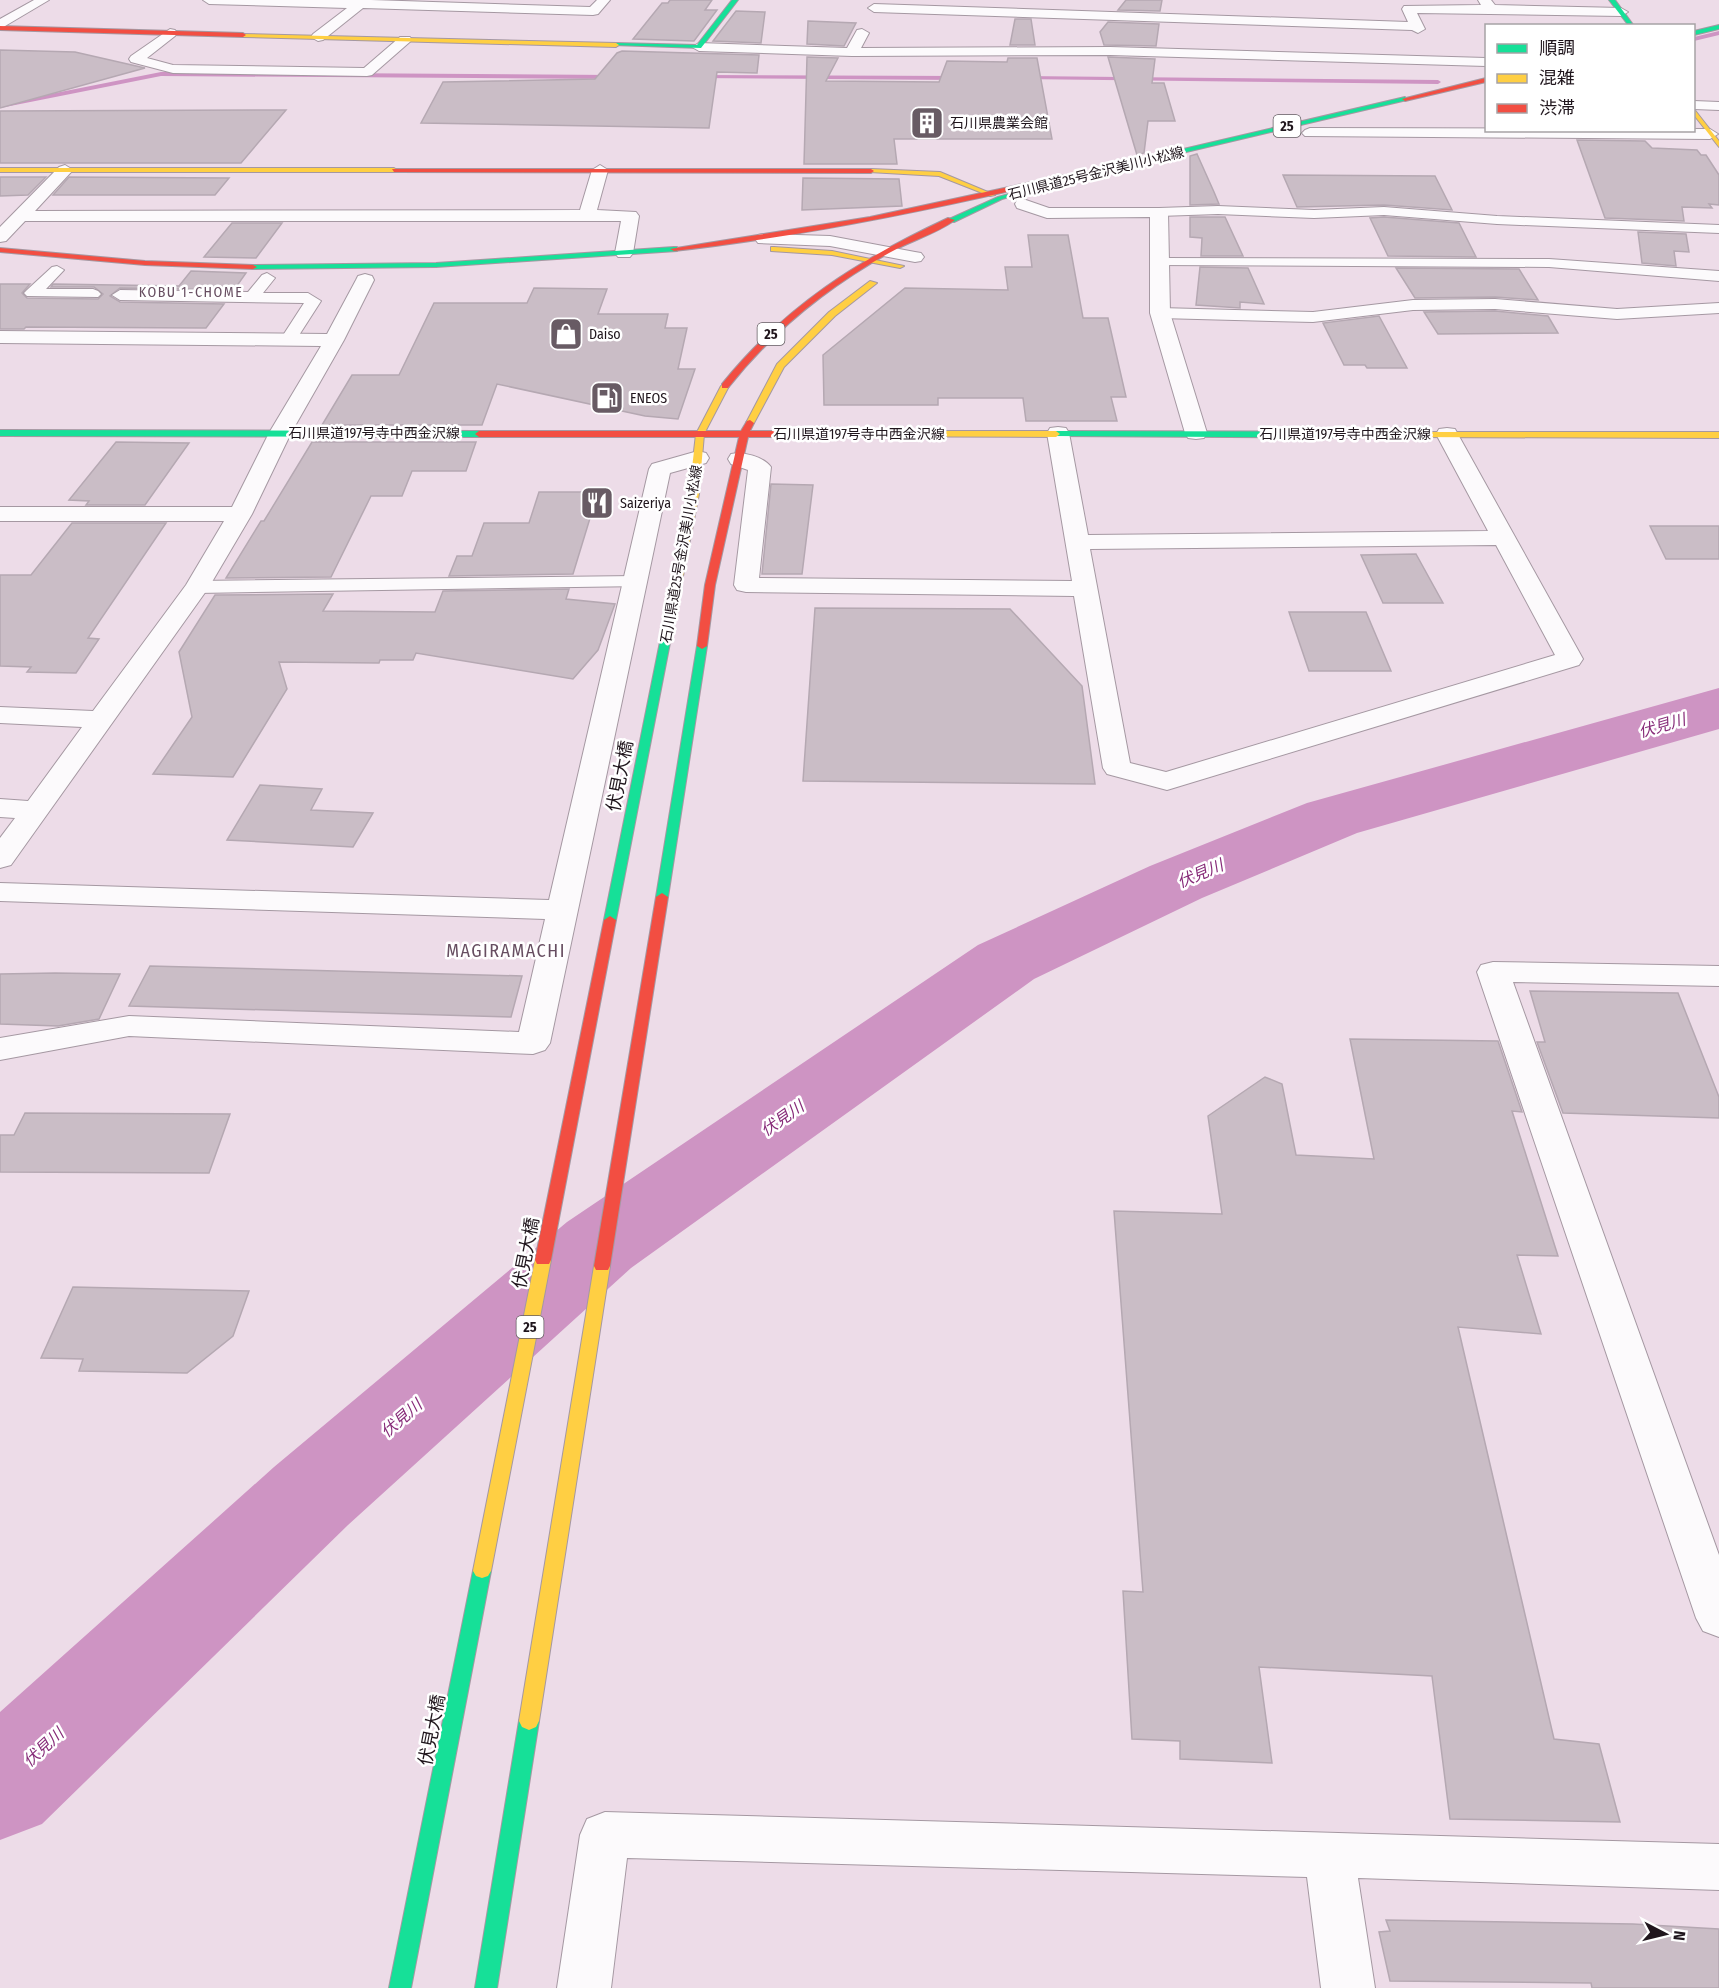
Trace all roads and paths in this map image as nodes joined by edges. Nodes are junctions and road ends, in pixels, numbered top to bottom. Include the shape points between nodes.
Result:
1 (43, 0) edge
2 (209, 0) edge
3 (604, 0) edge
4 (735, 0) edge
5 (1612, 0) edge
6 (362, 2) edge
7 (478, 4) edge
8 (875, 4) edge
9 (1488, 5) edge
10 (1194, 7) dead end
11 (1277, 8) dead end
12 (998, 11) edge
13 (1621, 12) junction
14 (1630, 24) edge
15 (0, 26) edge
16 (1417, 26) junction
17 (1719, 27) edge
18 (170, 33) junction
19 (1695, 33) edge
20 (318, 37) junction
21 (405, 40) junction
22 (1719, 41) edge
23 (1695, 46) edge
24 (699, 47) junction
25 (852, 52) junction
26 (1432, 60) junction
27 (1485, 62) edge
28 (1485, 80) edge
29 (1485, 92) edge
30 (1695, 105) edge
31 (1719, 106) edge
32 (1695, 112) edge
33 (1310, 133) junction
34 (1715, 140) edge
35 (0, 170) edge
36 (65, 170) junction
37 (600, 170) junction
38 (994, 196) junction
39 (1019, 206) junction
40 (1159, 212) junction
41 (587, 215) junction
42 (21, 216) junction
43 (1719, 229) edge
44 (0, 237) edge
45 (764, 239) junction
46 (0, 250) edge
47 (624, 254) junction
48 (878, 256) junction
49 (913, 258) joint
50 (1159, 262) junction
51 (34, 268) dead end
52 (63, 270) joint
53 (120, 275) dead end
54 (1719, 276) edge
55 (267, 278) junction
56 (406, 279) dead end
57 (370, 280) joint
58 (93, 294) dead end
59 (120, 295) dead end
60 (252, 297) junction
61 (1719, 308) edge
62 (1161, 313) junction
63 (0, 337) edge
64 (288, 340) junction
65 (334, 340) junction
66 (0, 433) edge
67 (280, 433) junction
68 (1058, 433) junction
69 (1196, 433) junction
70 (700, 434) junction
71 (744, 434) junction
72 (1447, 434) junction
73 (1719, 435) edge
74 (698, 458) junction
75 (739, 459) junction
76 (0, 514) edge
77 (240, 514) junction
78 (1503, 538) junction
79 (1077, 542) junction
80 (636, 582) junction
81 (196, 587) junction
82 (1085, 589) junction
83 (660, 666) joint
84 (0, 716) edge
85 (101, 720) junction
86 (0, 808) edge
87 (36, 810) junction
88 (0, 859) edge
89 (0, 892) edge
90 (563, 910) junction
91 (1719, 976) edge
92 (0, 1049) edge
93 (1719, 1618) edge
94 (1329, 1854) junction
95 (1719, 1867) edge
96 (400, 1988) edge
97 (486, 1988) edge
98 (585, 1988) edge
99 (1348, 1988) edge

1 - 15 street
2 - 6 street
3 - 7 street via 594,11
4 - 24 main road
5 - 13 main road
6 - 7 street
6 - 20 street
8 - 12 street
8 - 25 street
9 - 13 street
9 - 16 street via 1404,9
10 - 11 street
12 - 16 street
13 - 14 main road
15 - 18 main road
16 - 26 street
17 - 19 main road
18 - 20 main road
18 - 21 street via 136,59 173,69 367,72
20 - 21 main road
21 - 24 main road
22 - 23 main road
24 - 25 street
25 - 26 street via 989,47
26 - 27 street
28 - 38 main road, 石川県道25号金沢美川小松線 / 25
29 - 33 main road, 石川県道25号金沢美川小松線 / 25
30 - 31 street
32 - 34 main road
33 - 34 street
33 - 39 main road, 石川県道25号金沢美川小松線 / 25 via 1100,181
35 - 36 main road
36 - 37 main road
36 - 42 street
37 - 38 main road via 940,174
37 - 41 street
38 - 39 main road
38 - 45 main road
38 - 48 main road, 石川県道25号金沢美川小松線 / 25
39 - 40 street via 1047,213
40 - 43 lane via 1384,212 1535,226
40 - 50 street
41 - 42 street
41 - 47 street via 630,216
42 - 44 street
45 - 47 main road
45 - 48 street via 830,241
46 - 47 main road via 144,264 256,267 508,263
48 - 49 street
48 - 56 main road via 779,248 626,265
48 - 70 main road, 石川県道25号金沢美川小松線 / 25 via 804,304 761,342 726,385
49 - 71 main road, 25 via 832,314 780,366
50 - 54 lane via 1547,258
50 - 62 street
51 - 52 main road
52 - 58 lane via 32,293
53 - 55 main road
55 - 57 main road
55 - 60 lane
57 - 65 street
59 - 60 lane
60 - 64 lane via 314,301
61 - 62 lane via 1617,314 1496,303 1413,305 1313,317
62 - 69 street
63 - 64 street
64 - 65 street
65 - 67 street
66 - 67 main road, 石川県道197号寺中西金沢線
67 - 70 main road, 石川県道197号寺中西金沢線
67 - 77 street
68 - 69 main road, 石川県道197号寺中西金沢線
68 - 71 main road, 石川県道197号寺中西金沢線
68 - 79 street
69 - 72 main road, 石川県道197号寺中西金沢線
70 - 71 main road, 石川県道197号寺中西金沢線
70 - 74 main road, 石川県道25号金沢美川小松線 / 25
71 - 75 main road, 25
72 - 73 main road, 石川県道197号寺中西金沢線
72 - 78 street
74 - 80 street via 660,469
74 - 83 main road, 石川県道25号金沢美川小松線 / 25
75 - 82 street via 760,467 746,585
75 - 97 main road, 25 via 710,585
76 - 77 street
77 - 81 street
78 - 79 street
78 - 82 street via 1570,659 1167,781 1117,768
79 - 82 street
80 - 81 lane
80 - 90 street
81 - 85 street
83 - 96 main road, 伏見大橋 / 25
84 - 85 street
85 - 87 street
86 - 87 street
87 - 88 street
89 - 90 street
90 - 92 street via 533,1043 129,1026
91 - 93 street via 1493,972
94 - 95 street
94 - 98 street via 605,1835
94 - 99 street

